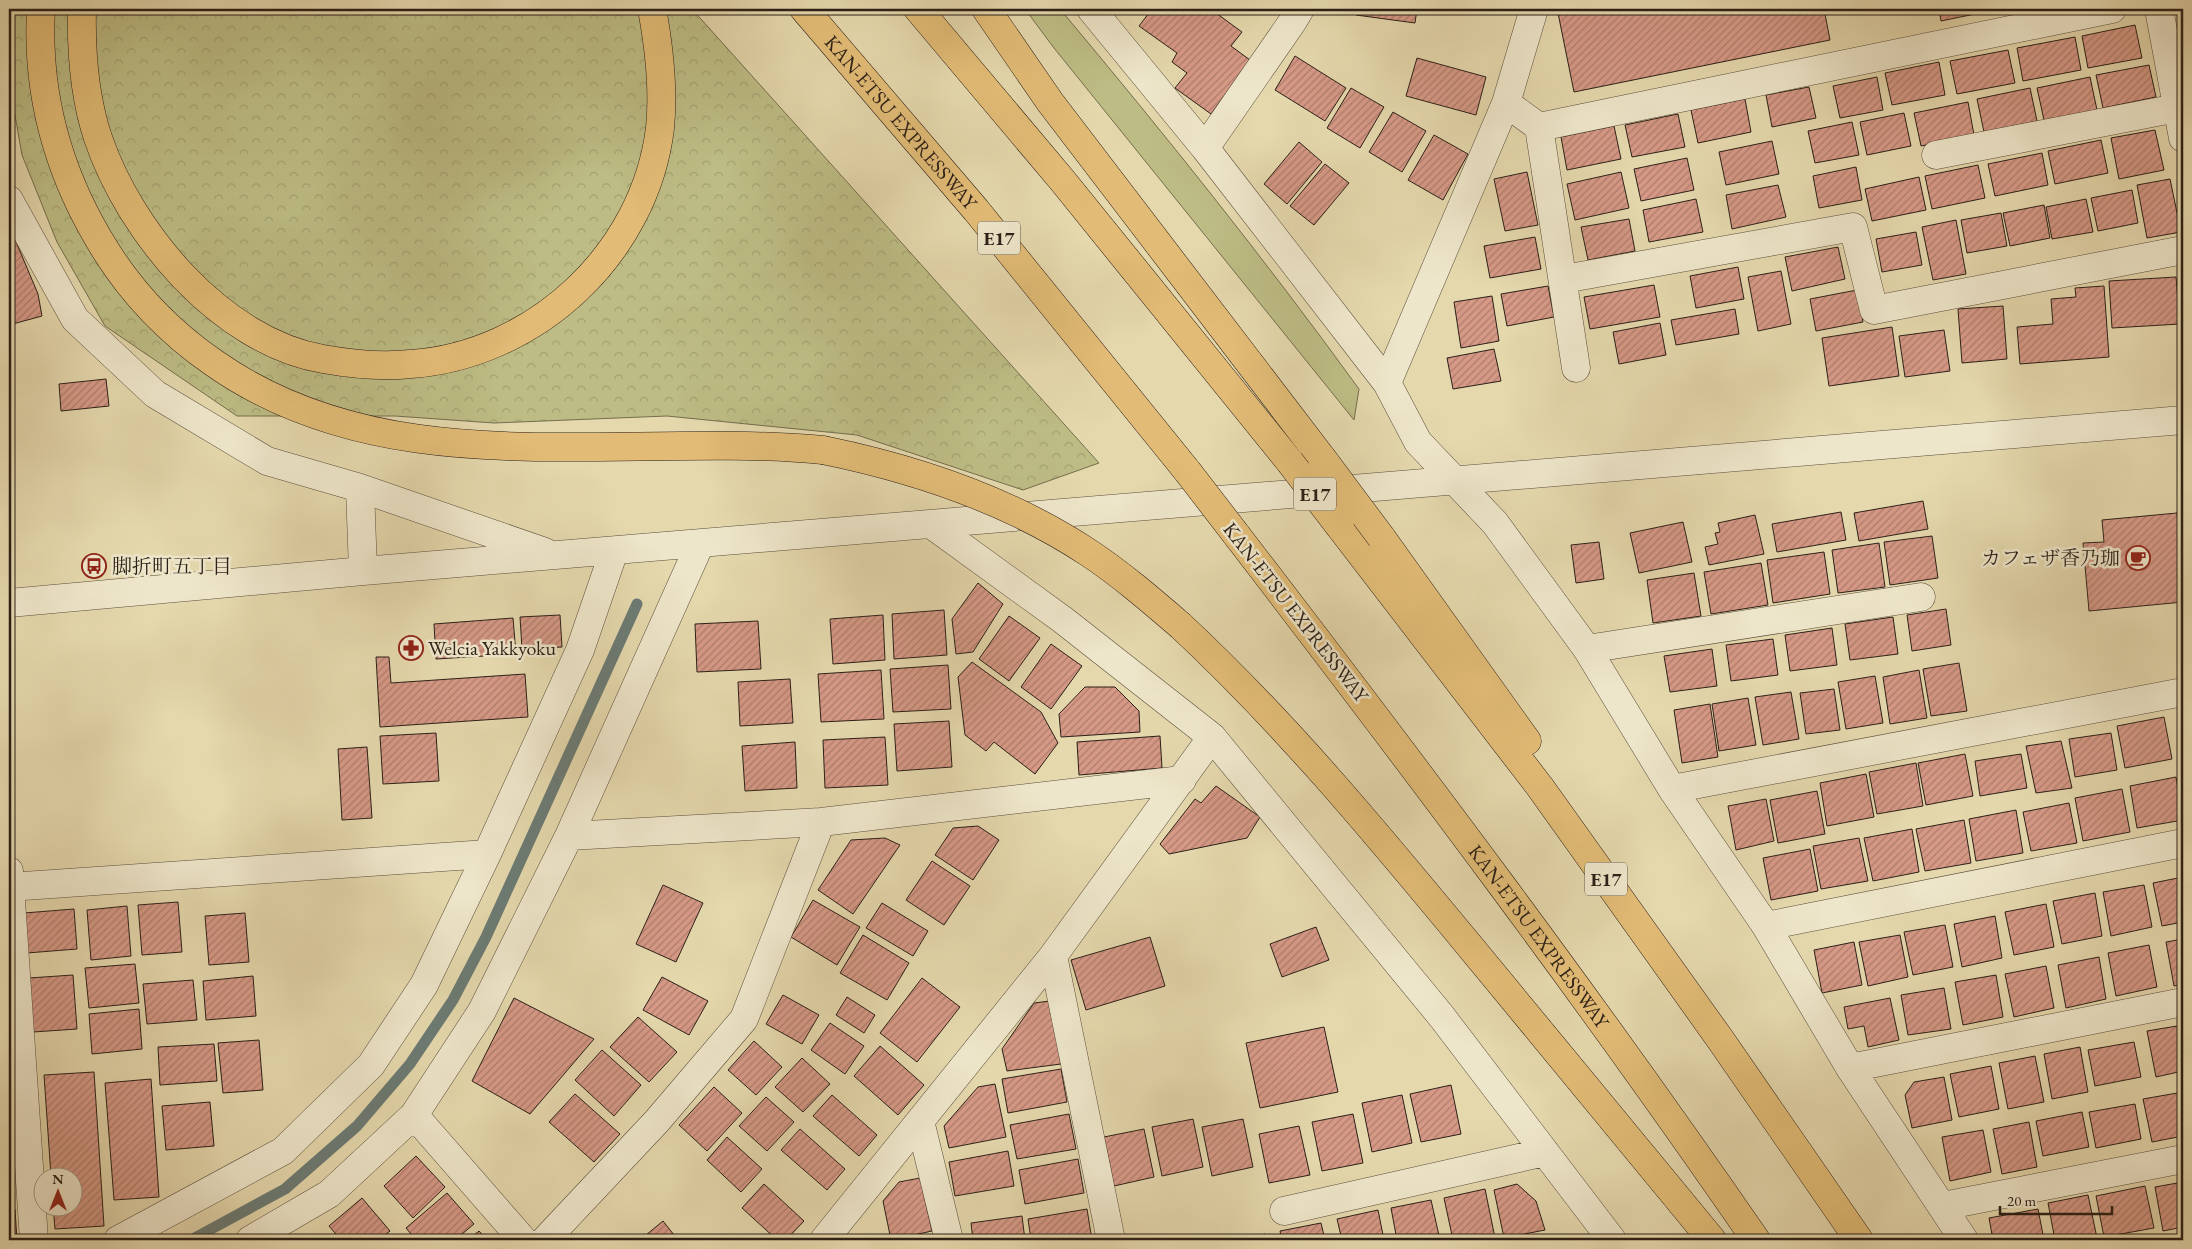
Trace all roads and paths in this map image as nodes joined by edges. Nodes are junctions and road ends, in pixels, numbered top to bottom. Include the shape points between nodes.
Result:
1 (41, 9) edge
2 (82, 9) edge
3 (652, 9) edge
4 (804, 9) edge
5 (918, 9) edge
6 (986, 9) edge
7 (1091, 9) edge
8 (1300, 9) edge
9 (1534, 9) edge
10 (2112, 9) edge
11 (2168, 22) edge
12 (1506, 103) junction
13 (2177, 108) junction
14 (1539, 127) junction
15 (2183, 138) edge
16 (1205, 148) junction
17 (1936, 155) dead end
18 (9, 200) edge
19 (2183, 250) edge
20 (1564, 279) junction
21 (1576, 368) dead end
22 (1386, 383) junction
23 (2183, 420) edge
24 (1455, 481) junction
25 (360, 488) junction
26 (932, 525) junction
27 (700, 544) junction
28 (614, 551) junction
29 (556, 556) junction
30 (363, 571) junction
31 (1921, 597) dead end
32 (9, 602) edge
33 (1587, 649) junction
34 (2183, 692) edge
35 (1212, 737) junction
36 (1182, 780) junction
37 (1672, 789) junction
38 (820, 822) junction
39 (569, 836) junction
40 (2183, 843) edge
41 (487, 854) junction
42 (9, 881) edge
43 (1766, 926) junction
44 (1053, 956) junction
45 (2183, 1002) edge
46 (1720, 1038) junction
47 (1850, 1068) junction
48 (414, 1115) junction
49 (920, 1121) junction
50 (1545, 1152) junction
51 (2183, 1158) edge
52 (19, 1171) edge
53 (1943, 1206) junction
54 (1284, 1211) dead end
55 (34, 1240) edge
56 (118, 1240) edge
57 (250, 1240) edge
58 (523, 1240) edge
59 (545, 1240) edge
60 (824, 1240) edge
61 (949, 1240) edge
62 (1111, 1240) edge
63 (1612, 1240) edge
64 (1712, 1240) edge
65 (1756, 1240) edge
66 (1859, 1240) edge
67 (1964, 1240) edge

1 - 64 highway, bridge via 42,75 52,131 69,182 91,227 119,272 153,314 196,351 243,384 300,410 357,428 418,440 551,448 767,444 823,450 879,462 986,498 1088,553 1137,588 1236,677 1293,738
2 - 3 highway via 86,90 98,137 117,183 143,228 170,263 239,323 278,345 321,359 366,364 411,364 455,357 498,341 539,320 578,291 608,257 634,216 650,174 660,128 658,38
4 - 65 highway, KAN-ETSU EXPRESSWAY / E17, bridge via 976,210 1188,472 1454,819 1649,1085
5 - 46 highway, E17, bridge via 1062,180 1340,526 1540,787
6 - 46 highway, bridge via 1056,110 1381,536 1557,782
7 - 16 street
8 - 16 street
9 - 12 street
10 - 14 street
11 - 13 street
12 - 14 street
12 - 22 street
13 - 15 street
13 - 17 street
14 - 20 street
16 - 22 street
18 - 25 street via 75,319 155,394 267,462
19 - 20 street via 1874,310 1853,227
20 - 21 street
22 - 24 street via 1418,442
23 - 24 street
24 - 26 street
24 - 33 street via 1495,523
25 - 29 street
25 - 30 street
26 - 27 street
26 - 35 street via 1063,620
27 - 28 street
27 - 39 street
28 - 29 street
28 - 41 street via 580,650
29 - 30 street
30 - 32 street
31 - 33 street
33 - 37 street
34 - 37 street
35 - 36 street
35 - 50 street via 1442,1017
36 - 38 street
36 - 44 street
37 - 43 street
38 - 39 street
38 - 59 street via 744,1018 657,1121
39 - 48 street via 482,1011
40 - 43 street
41 - 42 street
41 - 56 street via 424,985 371,1066 283,1151
42 - 52 street
43 - 47 street
44 - 49 street
44 - 62 street
45 - 47 street
46 - 66 highway, E17
47 - 53 street
48 - 57 street via 329,1194
48 - 58 street
49 - 60 street
49 - 61 street
50 - 54 street
50 - 63 street
51 - 53 street
52 - 55 street
53 - 67 street

